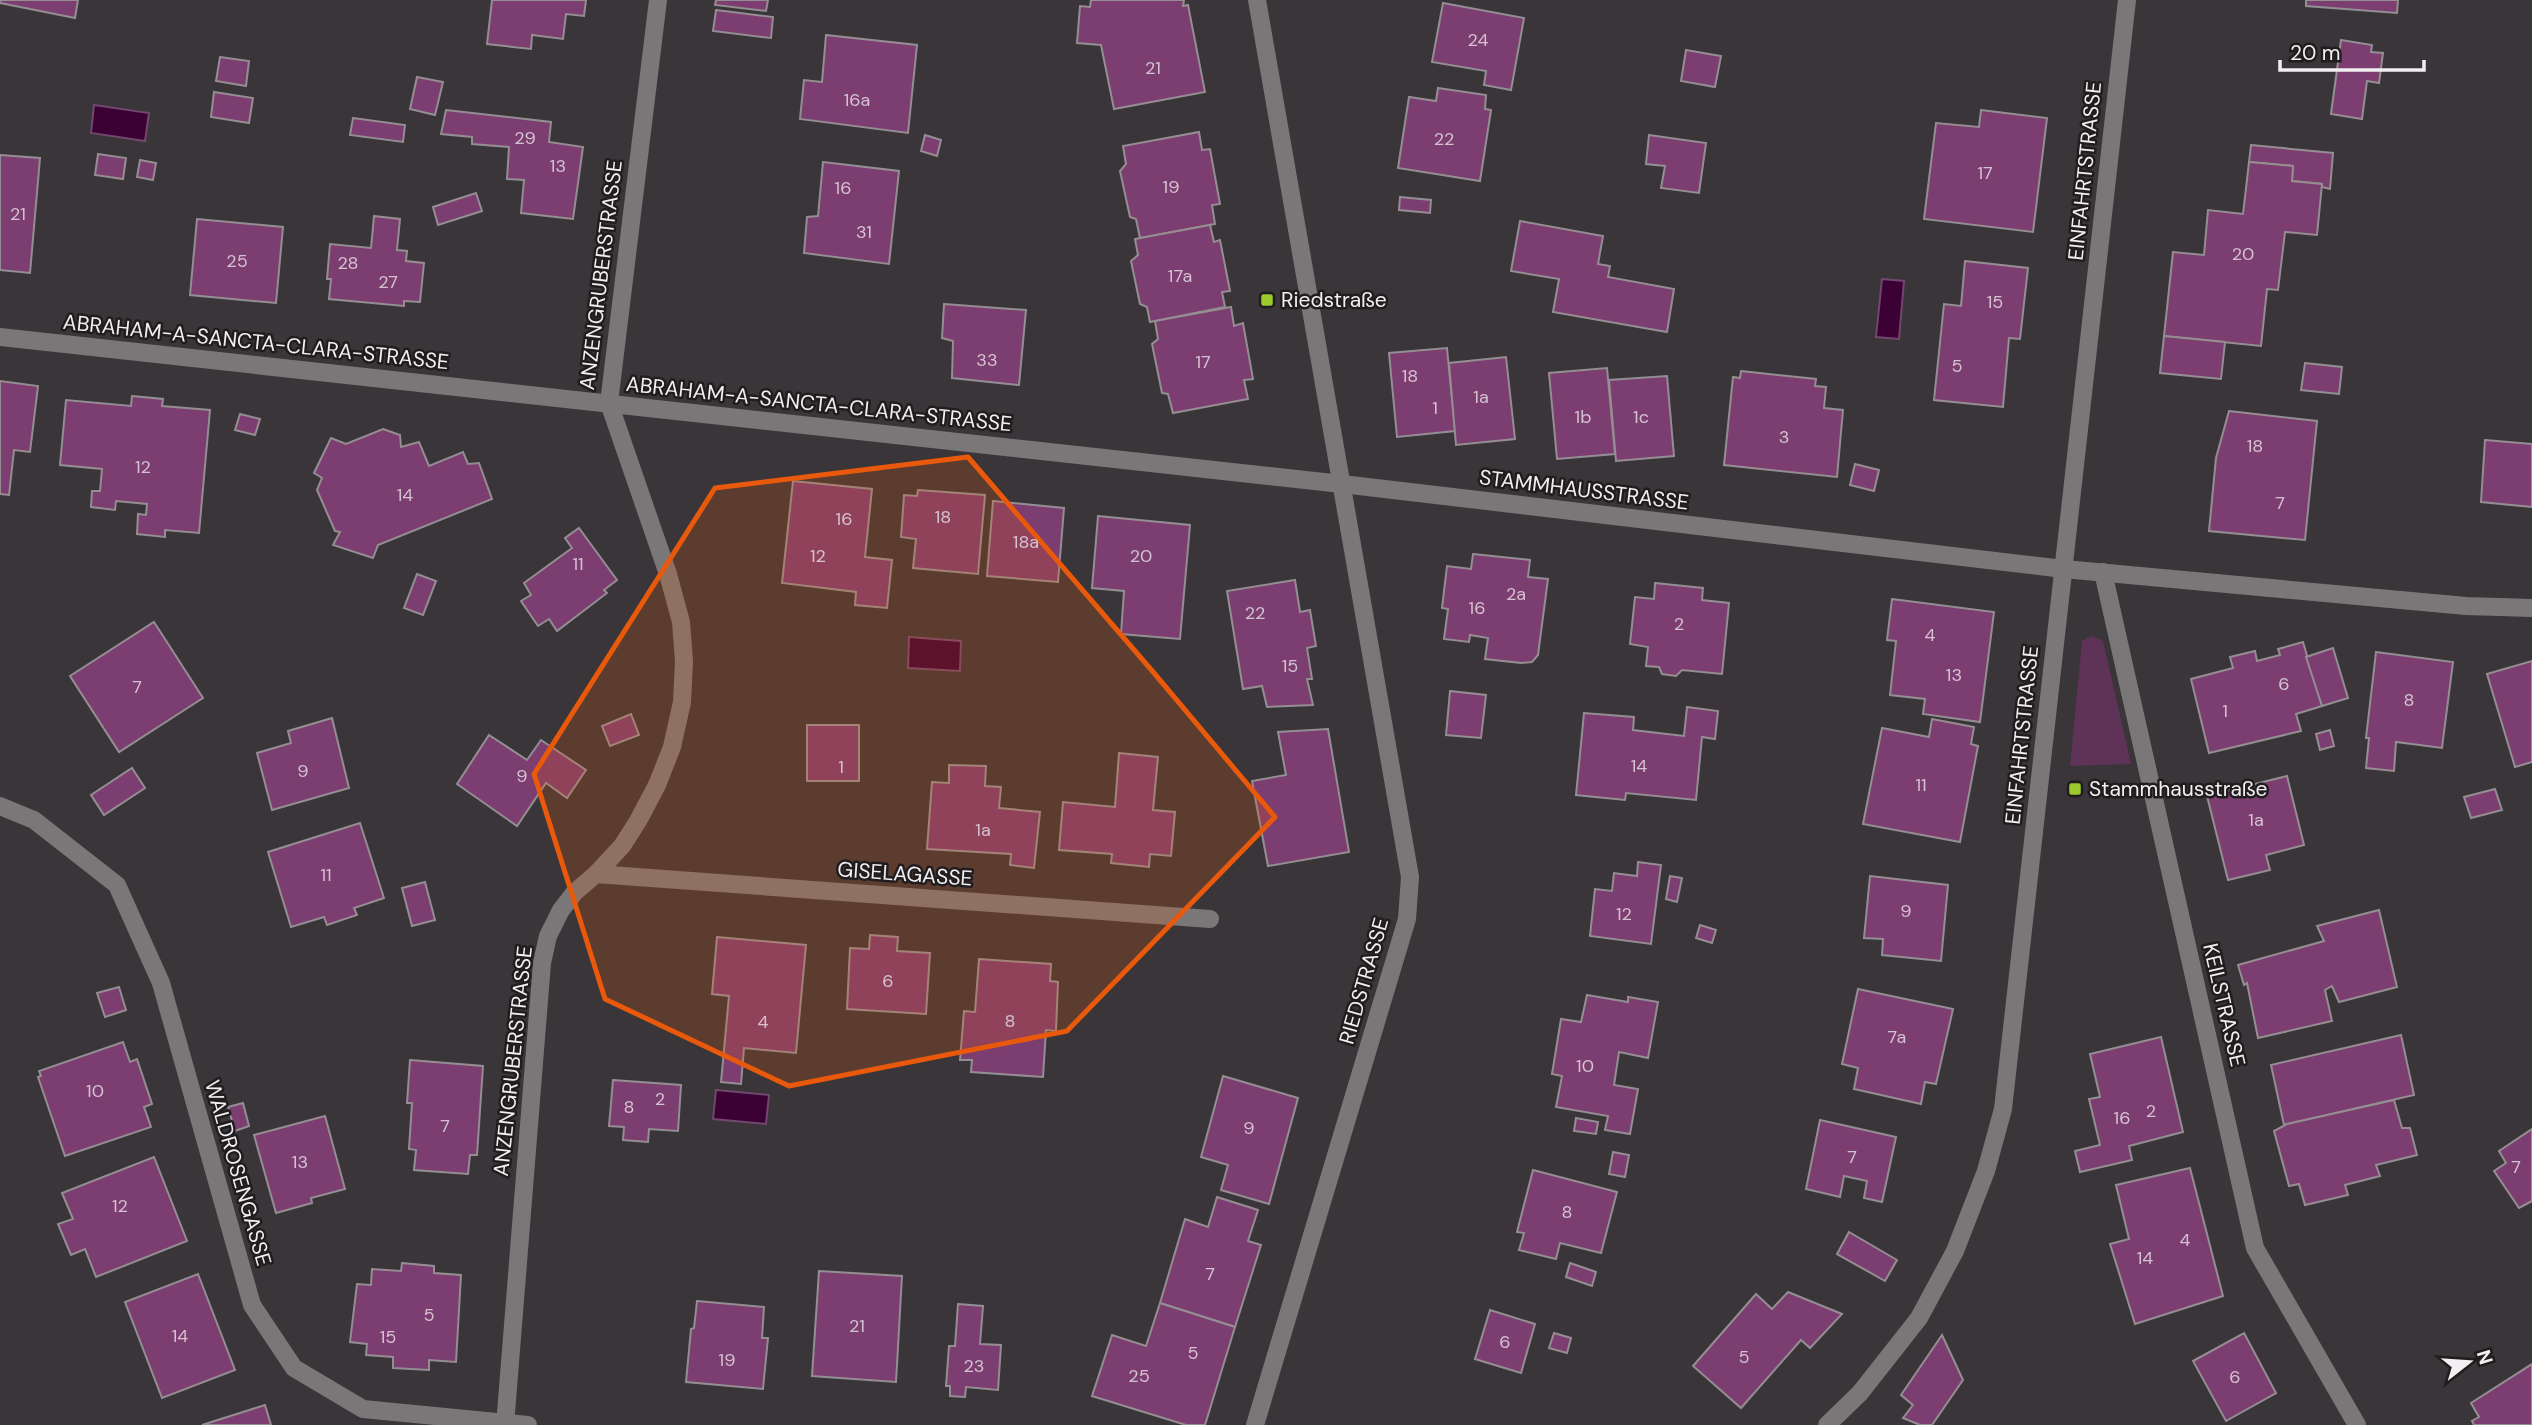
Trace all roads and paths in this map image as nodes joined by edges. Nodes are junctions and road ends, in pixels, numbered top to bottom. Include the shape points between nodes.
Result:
1 (658, 0) edge
2 (1257, 0) edge
3 (2127, 0) edge
4 (0, 337) edge
5 (609, 404) junction
6 (1342, 485) junction
7 (2064, 569) junction
8 (2104, 572) junction
9 (2532, 608) edge
10 (0, 806) edge
11 (596, 874) junction
12 (1210, 919) dead end
13 (505, 1424) edge
14 (528, 1425) edge
15 (1255, 1425) edge
16 (1827, 1425) edge
17 (2357, 1425) edge

1 - 5 street, ANZENGRUBERSTRASSE
2 - 6 street, RIEDSTRASSE
3 - 7 street, EINFAHRTSTRASSE
4 - 5 street, ABRAHAM-A-SANCTA-CLARA-STRASSE
5 - 6 street, ABRAHAM-A-SANCTA-CLARA-STRASSE
5 - 11 street, ANZENGRUBERSTRASSE via 671,586 681,622 684,661 672,747 657,785 622,846
6 - 7 street, STAMMHAUSSTRASSE
6 - 15 street, RIEDSTRASSE via 1410,877 1407,919
7 - 8 street, STAMMHAUSSTRASSE
7 - 16 street, EINFAHRTSTRASSE via 2003,1109 1986,1171 1955,1251 1919,1318 1860,1393
8 - 9 street, STAMMHAUSSTRASSE via 2466,606
8 - 17 street, KEILSTRASSE via 2255,1248
10 - 13 street, WALDROSENGASSE via 34,820 117,885 161,984 252,1305 294,1368 363,1409
11 - 12 street, GISELAGASSE
11 - 13 street, ANZENGRUBERSTRASSE via 561,910 548,936 542,964
13 - 14 street, WALDROSENGASSE

